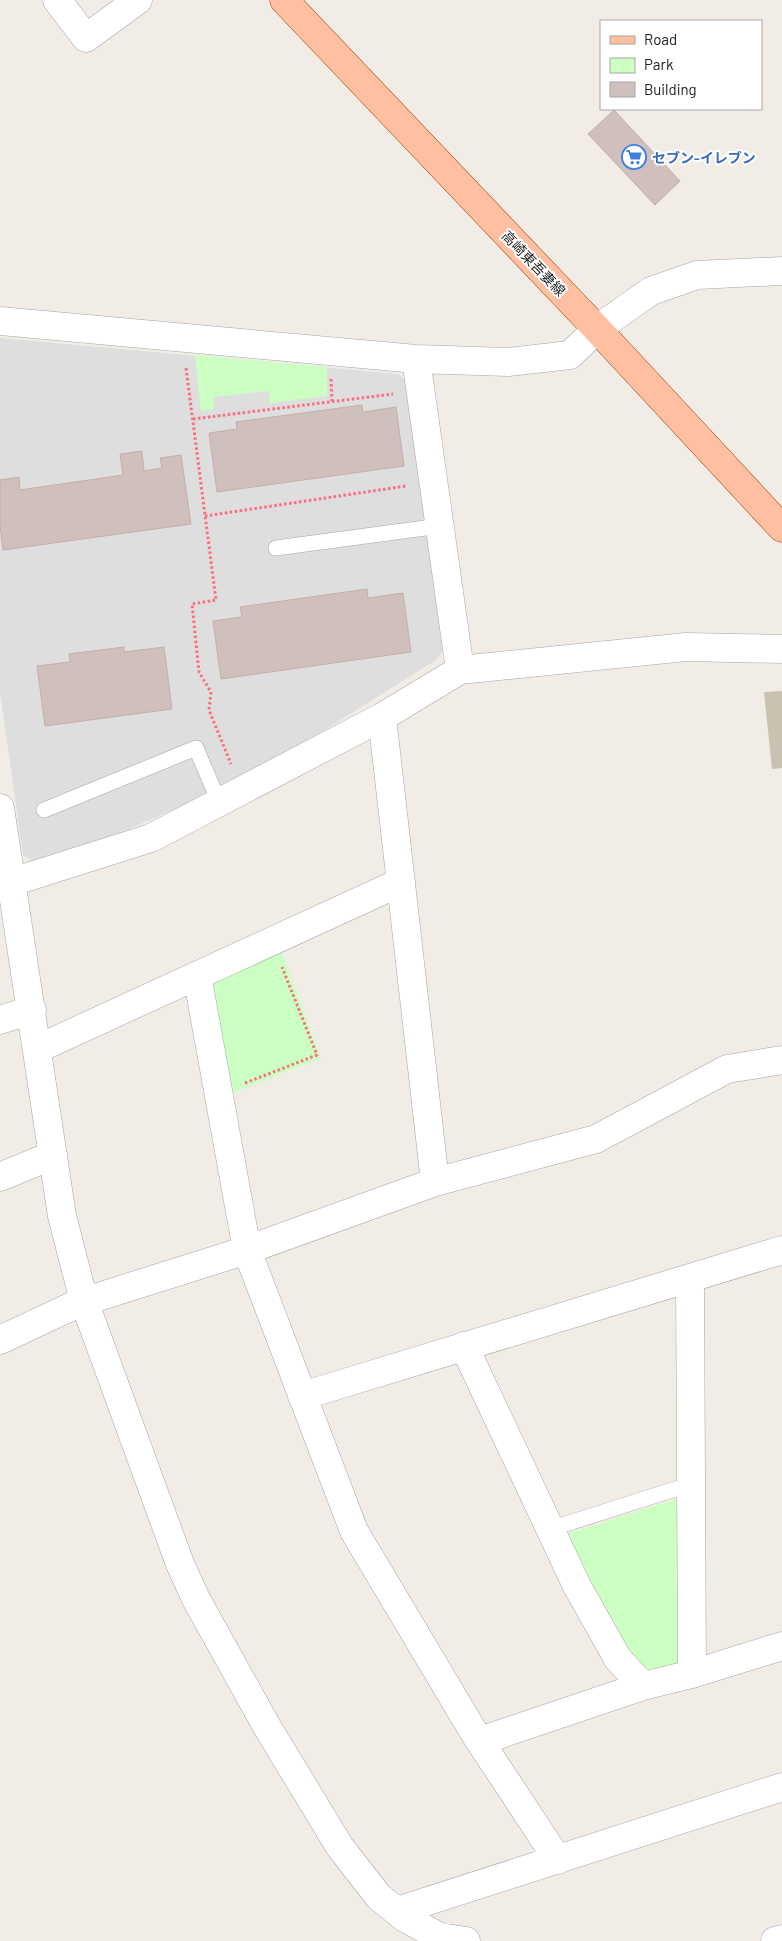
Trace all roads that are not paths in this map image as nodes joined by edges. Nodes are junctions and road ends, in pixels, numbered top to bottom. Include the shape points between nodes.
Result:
1 (57, 0) edge
2 (138, 0) edge
3 (284, 0) edge
4 (782, 271) edge
5 (0, 321) edge
6 (597, 328) junction
7 (416, 359) junction
8 (440, 526) junction
9 (782, 528) edge
10 (276, 548) dead end
11 (782, 649) edge
12 (460, 670) junction
13 (382, 717) junction
14 (230, 796) junction
15 (0, 808) edge
16 (44, 810) dead end
17 (12, 882) junction
18 (401, 882) junction
19 (197, 976) junction
20 (32, 1010) junction
21 (0, 1020) edge
22 (37, 1049) junction
23 (782, 1060) edge
24 (54, 1155) junction
25 (0, 1177) edge
26 (435, 1182) junction
27 (247, 1250) junction
28 (782, 1250) edge
29 (690, 1278) junction
30 (84, 1301) junction
31 (0, 1340) edge
32 (464, 1346) junction
33 (302, 1396) junction
34 (691, 1484) junction
35 (550, 1529) junction
36 (782, 1646) edge
37 (692, 1674) junction
38 (642, 1686) junction
39 (480, 1741) junction
40 (782, 1787) edge
41 (558, 1860) junction
42 (404, 1924) edge
43 (782, 1939) edge
44 (466, 1941) edge
45 (775, 1941) edge

1 - 2 street via 86,38
3 - 6 main road, 高崎東吾妻線
4 - 6 street via 697,276 650,291
5 - 7 street
6 - 7 street via 570,355 508,362
6 - 9 main road, 高崎東吾妻線
7 - 8 street
8 - 10 lane
8 - 12 street
11 - 12 street via 686,647
12 - 13 street
13 - 14 street
13 - 18 street
14 - 16 lane via 196,748
14 - 17 street via 151,838
15 - 17 street
17 - 20 street
18 - 19 street
18 - 26 street
19 - 22 street
19 - 27 street
20 - 21 street
20 - 22 street
22 - 24 street
23 - 26 street via 727,1069 596,1139
24 - 25 street
24 - 30 street via 62,1216
26 - 27 street
27 - 30 street
27 - 33 street
28 - 29 street
29 - 32 street
29 - 34 street
30 - 31 street
30 - 42 street via 180,1564 196,1599 340,1847
32 - 33 street
32 - 35 street
33 - 39 street via 354,1531
34 - 35 lane
34 - 37 street
35 - 38 street via 618,1659
36 - 37 street
37 - 38 street
38 - 39 street
39 - 41 street
40 - 41 street
41 - 42 street
42 - 44 street via 440,1937
43 - 45 street

